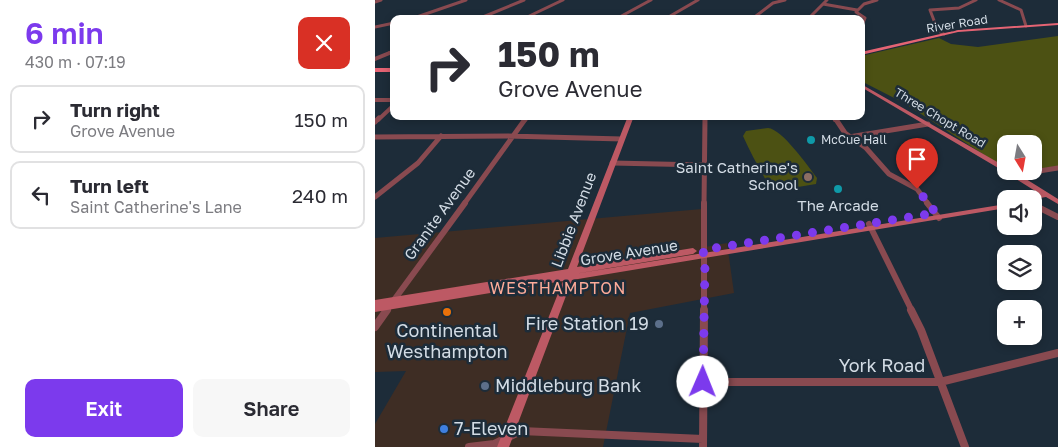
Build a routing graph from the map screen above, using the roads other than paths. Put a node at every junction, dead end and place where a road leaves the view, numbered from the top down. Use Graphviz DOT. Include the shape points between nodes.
graph roads {
  1 [pos="381,0"];
  2 [pos="466,0"];
  3 [pos="523,0"];
  4 [pos="563,0"];
  5 [pos="651,0"];
  6 [pos="698,0"];
  7 [pos="785,0"];
  8 [pos="827,0"];
  9 [pos="877,0"];
  10 [pos="976,0"];
  11 [pos="999,0"];
  12 [pos="375,2"];
  13 [pos="823,4"];
  14 [pos="857,10"];
  15 [pos="423,15"];
  16 [pos="487,15"];
  17 [pos="531,15"];
  18 [pos="623,15"];
  19 [pos="672,15"];
  20 [pos="757,15"];
  21 [pos="812,15"];
  22 [pos="860,15"];
  23 [pos="390,24"];
  24 [pos="1058,24"];
  25 [pos="1025,26"];
  26 [pos="375,28"];
  27 [pos="944,34"];
  28 [pos="390,53"];
  29 [pos="865,53"];
  30 [pos="375,59"];
  31 [pos="375,70"];
  32 [pos="390,70"];
  33 [pos="865,87"];
  34 [pos="375,100"];
  35 [pos="390,100"];
  36 [pos="390,109"];
  37 [pos="525,120"];
  38 [pos="629,120"];
  39 [pos="705,120"];
  40 [pos="836,120"];
  41 [pos="375,122"];
  42 [pos="928,124"];
  43 [pos="441,136"];
  44 [pos="513,136"];
  45 [pos="375,137"];
  46 [pos="848,137"];
  47 [pos="622,139"];
  48 [pos="612,162"];
  49 [pos="704,165"];
  50 [pos="997,165"];
  51 [pos="1058,168"];
  52 [pos="1043,169"];
  53 [pos="1023,180"];
  54 [pos="375,197"];
  55 [pos="1053,198"];
  56 [pos="997,204"];
  57 [pos="997,207"];
  58 [pos="1042,208"];
  59 [pos="938,215"];
  60 [pos="1058,217"];
  61 [pos="871,226"];
  62 [pos="703,252"];
  63 [pos="569,274"];
  64 [pos="375,303"];
  65 [pos="393,303"];
  66 [pos="375,309"];
  67 [pos="375,328"];
  68 [pos="1058,353"];
  69 [pos="703,382"];
  70 [pos="940,382"];
  71 [pos="505,442"];
  72 [pos="703,443"];
  73 [pos="469,447"];
  74 [pos="965,447"];
  1 -- 12 [label="street"];
  2 -- 15 [label="street"];
  3 -- 16 [label="street"];
  4 -- 17 [label="street"];
  5 -- 18 [label="street"];
  6 -- 19 [label="street"];
  7 -- 20 [label="street" via="773,3"];
  8 -- 13 [label="street"];
  9 -- 14 [label="street"];
  10 -- 27 [label="street" via="959,8 930,10 938,31"];
  11 -- 25 [label="street" via="1021,10"];
  13 -- 14 [label="street"];
  13 -- 21 [label="street"];
  14 -- 22 [label="street"];
  23 -- 26 [label="street"];
  24 -- 25 [label="main road, River Road"];
  25 -- 27 [label="main road, River Road"];
  27 -- 29 [label="main road, River Road"];
  28 -- 30 [label="street"];
  31 -- 32 [label="main road"];
  33 -- 42 [label="main road, Three Chopt Road"];
  34 -- 35 [label="street"];
  36 -- 41 [label="street"];
  37 -- 44 [label="street, Granite Avenue"];
  38 -- 47 [label="main road, Libbie Avenue"];
  39 -- 49 [label="street"];
  40 -- 46 [label="street"];
  42 -- 46 [label="street"];
  42 -- 50 [label="main road, Three Chopt Road"];
  43 -- 44 [label="street"];
  43 -- 45 [label="street"];
  43 -- 54 [label="street" via="419,163"];
  44 -- 47 [label="street"];
  44 -- 65 [label="street, Granite Avenue"];
  46 -- 59 [label="street" via="866,148 894,178 917,189"];
  47 -- 48 [label="main road, Libbie Avenue"];
  48 -- 49 [label="street"];
  48 -- 63 [label="main road, Libbie Avenue"];
  49 -- 62 [label="street"];
  51 -- 52 [label="street"];
  53 -- 55 [label="main road, Three Chopt Road"];
  56 -- 59 [label="main road, Grove Avenue"];
  57 -- 59 [label="main road, Grove Avenue"];
  58 -- 60 [label="street"];
  59 -- 61 [label="main road, Grove Avenue"];
  61 -- 62 [label="main road, Grove Avenue"];
  61 -- 70 [label="street" via="921,330"];
  62 -- 63 [label="main road, Grove Avenue"];
  62 -- 69 [label="street"];
  63 -- 65 [label="main road, Grove Avenue"];
  63 -- 71 [label="main road, Libbie Avenue"];
  64 -- 65 [label="main road, Grove Avenue"];
  65 -- 66 [label="main road, Grove Avenue"];
  65 -- 67 [label="street, Granite Avenue"];
  68 -- 70 [label="street, York Road"];
  69 -- 70 [label="street, York Road"];
  69 -- 72 [label="street"];
  70 -- 74 [label="street"];
  71 -- 72 [label="street" via="521,431"];
  71 -- 73 [label="street"];
}
